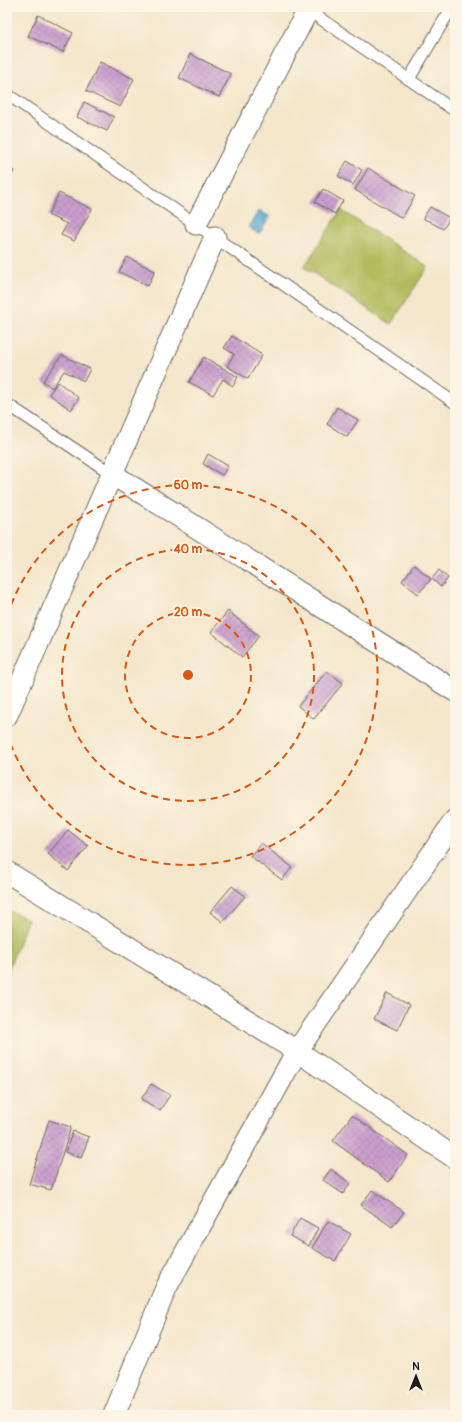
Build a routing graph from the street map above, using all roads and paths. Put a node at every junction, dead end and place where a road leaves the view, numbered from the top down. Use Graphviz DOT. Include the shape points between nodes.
graph roads {
  1 [pos="452,7"];
  2 [pos="306,9"];
  3 [pos="409,79"];
  4 [pos="7,94"];
  5 [pos="455,110"];
  6 [pos="196,224"];
  7 [pos="215,237"];
  8 [pos="455,403"];
  9 [pos="7,404"];
  10 [pos="112,474"];
  11 [pos="455,690"];
  12 [pos="7,715"];
  13 [pos="455,820"];
  14 [pos="7,872"];
  15 [pos="297,1051"];
  16 [pos="455,1158"];
  17 [pos="114,1415"];
  1 -- 3 [label="lane"];
  2 -- 3 [label="lane"];
  2 -- 6 [label="street"];
  3 -- 5 [label="lane"];
  4 -- 6 [label="lane"];
  6 -- 7 [label="lane"];
  7 -- 8 [label="lane"];
  7 -- 10 [label="street"];
  9 -- 10 [label="lane"];
  10 -- 11 [label="street"];
  10 -- 12 [label="street"];
  13 -- 15 [label="street"];
  14 -- 15 [label="street"];
  15 -- 16 [label="street"];
  15 -- 17 [label="street" via="166,1288"];
}
